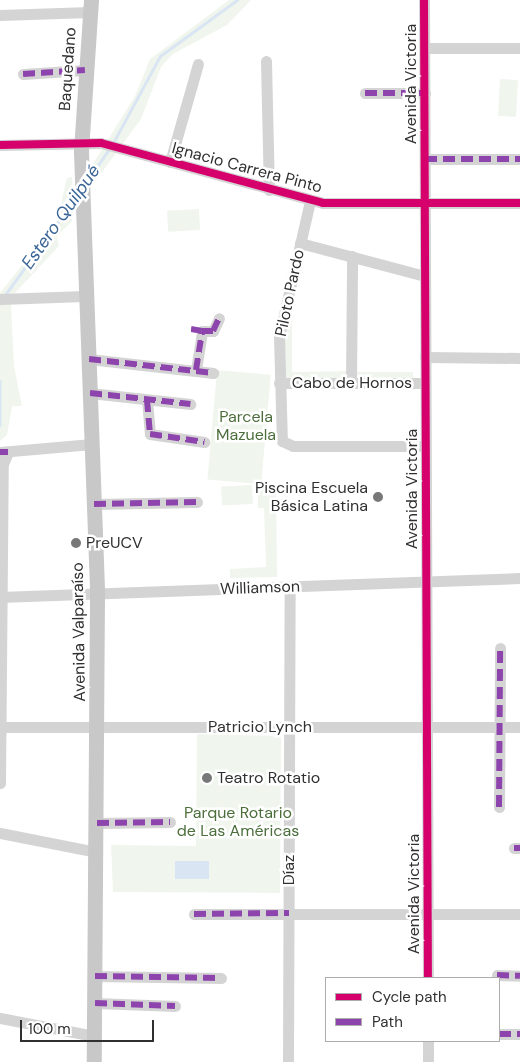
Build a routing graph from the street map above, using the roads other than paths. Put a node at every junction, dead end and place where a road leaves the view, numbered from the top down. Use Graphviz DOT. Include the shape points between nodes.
graph roads {
  1 [pos="424,0"];
  2 [pos="91,6"];
  3 [pos="0,14"];
  4 [pos="425,48"];
  5 [pos="520,48"];
  6 [pos="266,61"];
  7 [pos="198,64"];
  8 [pos="86,70"];
  9 [pos="23,74"];
  10 [pos="365,93"];
  11 [pos="425,93"];
  12 [pos="81,141"];
  13 [pos="0,145"];
  14 [pos="425,159"];
  15 [pos="520,159"];
  16 [pos="170,162"];
  17 [pos="270,190"];
  18 [pos="310,202"];
  19 [pos="520,203"];
  20 [pos="425,204"];
  21 [pos="300,243"];
  22 [pos="352,256"];
  23 [pos="425,276"];
  24 [pos="86,296"];
  25 [pos="0,299"];
  26 [pos="219,318"];
  27 [pos="425,357"];
  28 [pos="520,358"];
  29 [pos="89,359"];
  30 [pos="196,370"];
  31 [pos="214,373"];
  32 [pos="279,383"];
  33 [pos="351,383"];
  34 [pos="425,383"];
  35 [pos="90,393"];
  36 [pos="147,400"];
  37 [pos="190,404"];
  38 [pos="204,442"];
  39 [pos="92,444"];
  40 [pos="425,446"];
  41 [pos="4,452"];
  42 [pos="197,502"];
  43 [pos="94,504"];
  44 [pos="520,578"];
  45 [pos="426,583"];
  46 [pos="290,587"];
  47 [pos="97,594"];
  48 [pos="2,597"];
  49 [pos="500,648"];
  50 [pos="98,725"];
  51 [pos="1,727"];
  52 [pos="290,727"];
  53 [pos="428,727"];
  54 [pos="500,727"];
  55 [pos="520,727"];
  56 [pos="0,783"];
  57 [pos="500,806"];
  58 [pos="170,822"];
  59 [pos="97,823"];
  60 [pos="0,834"];
  61 [pos="97,852"];
  62 [pos="289,913"];
  63 [pos="194,914"];
  64 [pos="428,914"];
  65 [pos="520,914"];
  66 [pos="496,975"];
  67 [pos="95,976"];
  68 [pos="520,976"];
  69 [pos="428,977"];
  70 [pos="221,978"];
  71 [pos="95,1003"];
  72 [pos="175,1006"];
  73 [pos="0,1018"];
  74 [pos="500,1034"];
  75 [pos="520,1034"];
  76 [pos="94,1036"];
  77 [pos="428,1042"];
  78 [pos="94,1062"];
  79 [pos="288,1062"];
  80 [pos="428,1062"];
  1 -- 4 [label="street, Avenida Victoria"];
  2 -- 3 [label="street"];
  2 -- 8 [label="main road, Baquedano"];
  4 -- 5 [label="street"];
  4 -- 11 [label="street, Avenida Victoria"];
  6 -- 17 [label="street"];
  7 -- 16 [label="street"];
  8 -- 9 [label="street"];
  8 -- 12 [label="main road, Baquedano"];
  10 -- 11 [label="street"];
  11 -- 14 [label="street, Avenida Victoria"];
  12 -- 13 [label="street, Ignacio Carrera Pinto"];
  12 -- 16 [label="street, Ignacio Carrera Pinto" via="101,143"];
  12 -- 24 [label="main road, Avenida Valparaíso"];
  14 -- 15 [label="street"];
  14 -- 20 [label="street, Avenida Victoria"];
  16 -- 17 [label="street, Ignacio Carrera Pinto"];
  17 -- 18 [label="street, Ignacio Carrera Pinto"];
  18 -- 20 [label="street, Ignacio Carrera Pinto"];
  18 -- 21 [label="street, Piloto Pardo"];
  19 -- 20 [label="street, Ignacio Carrera Pinto"];
  20 -- 23 [label="street, Avenida Victoria"];
  21 -- 22 [label="street"];
  21 -- 32 [label="street, Piloto Pardo" via="280,332"];
  22 -- 23 [label="street"];
  22 -- 33 [label="street"];
  23 -- 27 [label="street, Avenida Victoria"];
  24 -- 25 [label="street"];
  24 -- 29 [label="main road, Avenida Valparaíso"];
  26 -- 30 [label="street" via="213,330 196,330"];
  27 -- 28 [label="street"];
  27 -- 34 [label="street, Avenida Victoria"];
  29 -- 30 [label="street"];
  29 -- 35 [label="main road, Avenida Valparaíso"];
  30 -- 31 [label="street"];
  32 -- 33 [label="street, Cabo de Hornos"];
  32 -- 40 [label="street, Piloto Pardo" via="284,444"];
  33 -- 34 [label="street, Cabo de Hornos"];
  34 -- 40 [label="street, Avenida Victoria"];
  35 -- 36 [label="street"];
  35 -- 39 [label="main road, Avenida Valparaíso"];
  36 -- 37 [label="street"];
  36 -- 38 [label="street" via="150,434"];
  39 -- 41 [label="street" via="18,448"];
  39 -- 43 [label="main road, Avenida Valparaíso"];
  40 -- 45 [label="street, Avenida Victoria"];
  41 -- 48 [label="street"];
  42 -- 43 [label="street"];
  43 -- 47 [label="main road, Avenida Valparaíso"];
  44 -- 45 [label="street, Williamson"];
  45 -- 46 [label="street, Williamson"];
  45 -- 53 [label="street, Avenida Victoria"];
  46 -- 47 [label="street, Williamson"];
  46 -- 52 [label="street, Díaz"];
  47 -- 48 [label="street, Williamson"];
  47 -- 50 [label="main road, Avenida Valparaíso"];
  48 -- 51 [label="street"];
  49 -- 54 [label="street"];
  50 -- 51 [label="street, Patricio Lynch"];
  50 -- 52 [label="street, Patricio Lynch"];
  50 -- 59 [label="main road, Avenida Valparaíso"];
  51 -- 56 [label="street"];
  52 -- 53 [label="street, Patricio Lynch"];
  52 -- 62 [label="street, Díaz"];
  53 -- 54 [label="street, Patricio Lynch"];
  53 -- 64 [label="street, Avenida Victoria"];
  54 -- 55 [label="street, Patricio Lynch"];
  54 -- 57 [label="street"];
  58 -- 59 [label="street"];
  59 -- 61 [label="main road, Avenida Valparaíso"];
  60 -- 61 [label="street"];
  61 -- 67 [label="main road, Avenida Valparaíso"];
  62 -- 63 [label="street"];
  62 -- 64 [label="street"];
  62 -- 79 [label="street, Díaz"];
  64 -- 65 [label="street"];
  64 -- 69 [label="street, Avenida Victoria"];
  66 -- 68 [label="street"];
  67 -- 70 [label="street"];
  67 -- 71 [label="main road, Avenida Valparaíso"];
  71 -- 72 [label="street"];
  71 -- 76 [label="main road, Avenida Valparaíso"];
  73 -- 76 [label="street"];
  74 -- 75 [label="street"];
  76 -- 78 [label="main road, Avenida Valparaíso"];
  77 -- 80 [label="street"];
}
